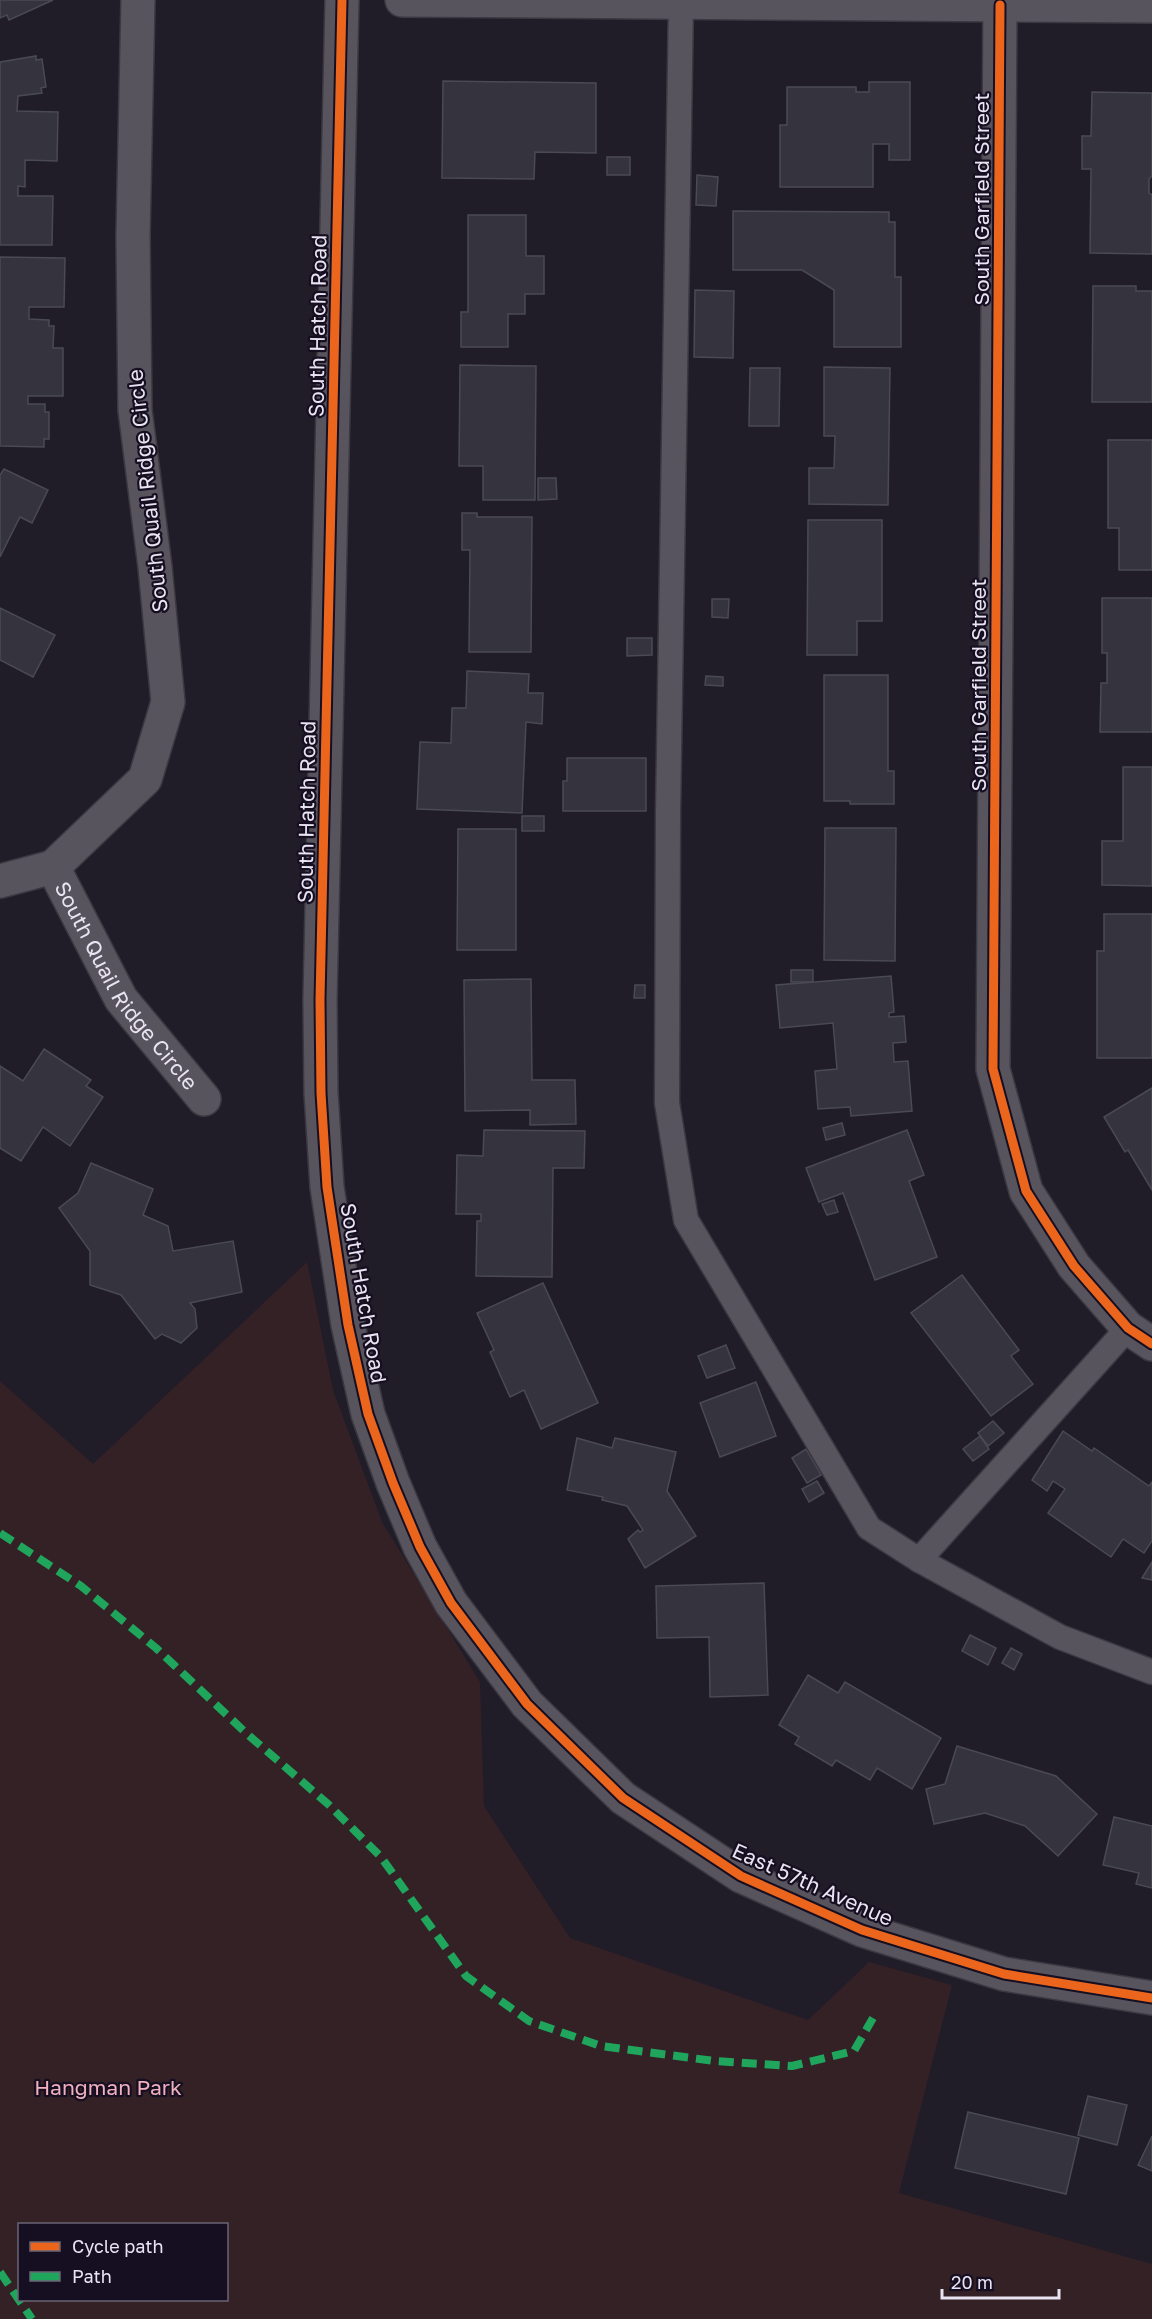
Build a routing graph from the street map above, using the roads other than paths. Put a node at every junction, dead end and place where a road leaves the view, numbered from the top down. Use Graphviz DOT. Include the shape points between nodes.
graph roads {
  1 [pos="138,0"];
  2 [pos="342,0"];
  3 [pos="402,0"];
  4 [pos="681,3"];
  5 [pos="1000,5"];
  6 [pos="1152,6"];
  7 [pos="53,867"];
  8 [pos="0,881"];
  9 [pos="204,1099"];
  10 [pos="1140,1336"];
  11 [pos="919,1560"];
  12 [pos="451,1603"];
  13 [pos="1152,1672"];
  14 [pos="1152,1998"];
  1 -- 7 [label="street, South Quail Ridge Circle" via="135,410 168,702 144,778"];
  2 -- 12 [label="street, South Hatch Road" via="320,1000 327,1187 342,1290 368,1414 420,1547"];
  3 -- 4 [label="street"];
  4 -- 5 [label="street"];
  4 -- 11 [label="lane" via="667,1103 686,1220 869,1528"];
  5 -- 6 [label="street"];
  5 -- 10 [label="street, South Garfield Street" via="993,1069 1026,1191 1074,1266"];
  7 -- 8 [label="street, South Quail Ridge Circle"];
  7 -- 9 [label="street, South Quail Ridge Circle" via="121,999"];
  10 -- 11 [label="lane"];
  11 -- 13 [label="lane" via="1060,1637"];
  12 -- 14 [label="street, East 57th Avenue" via="527,1704 623,1798 741,1876 861,1930 1004,1974"];
}
